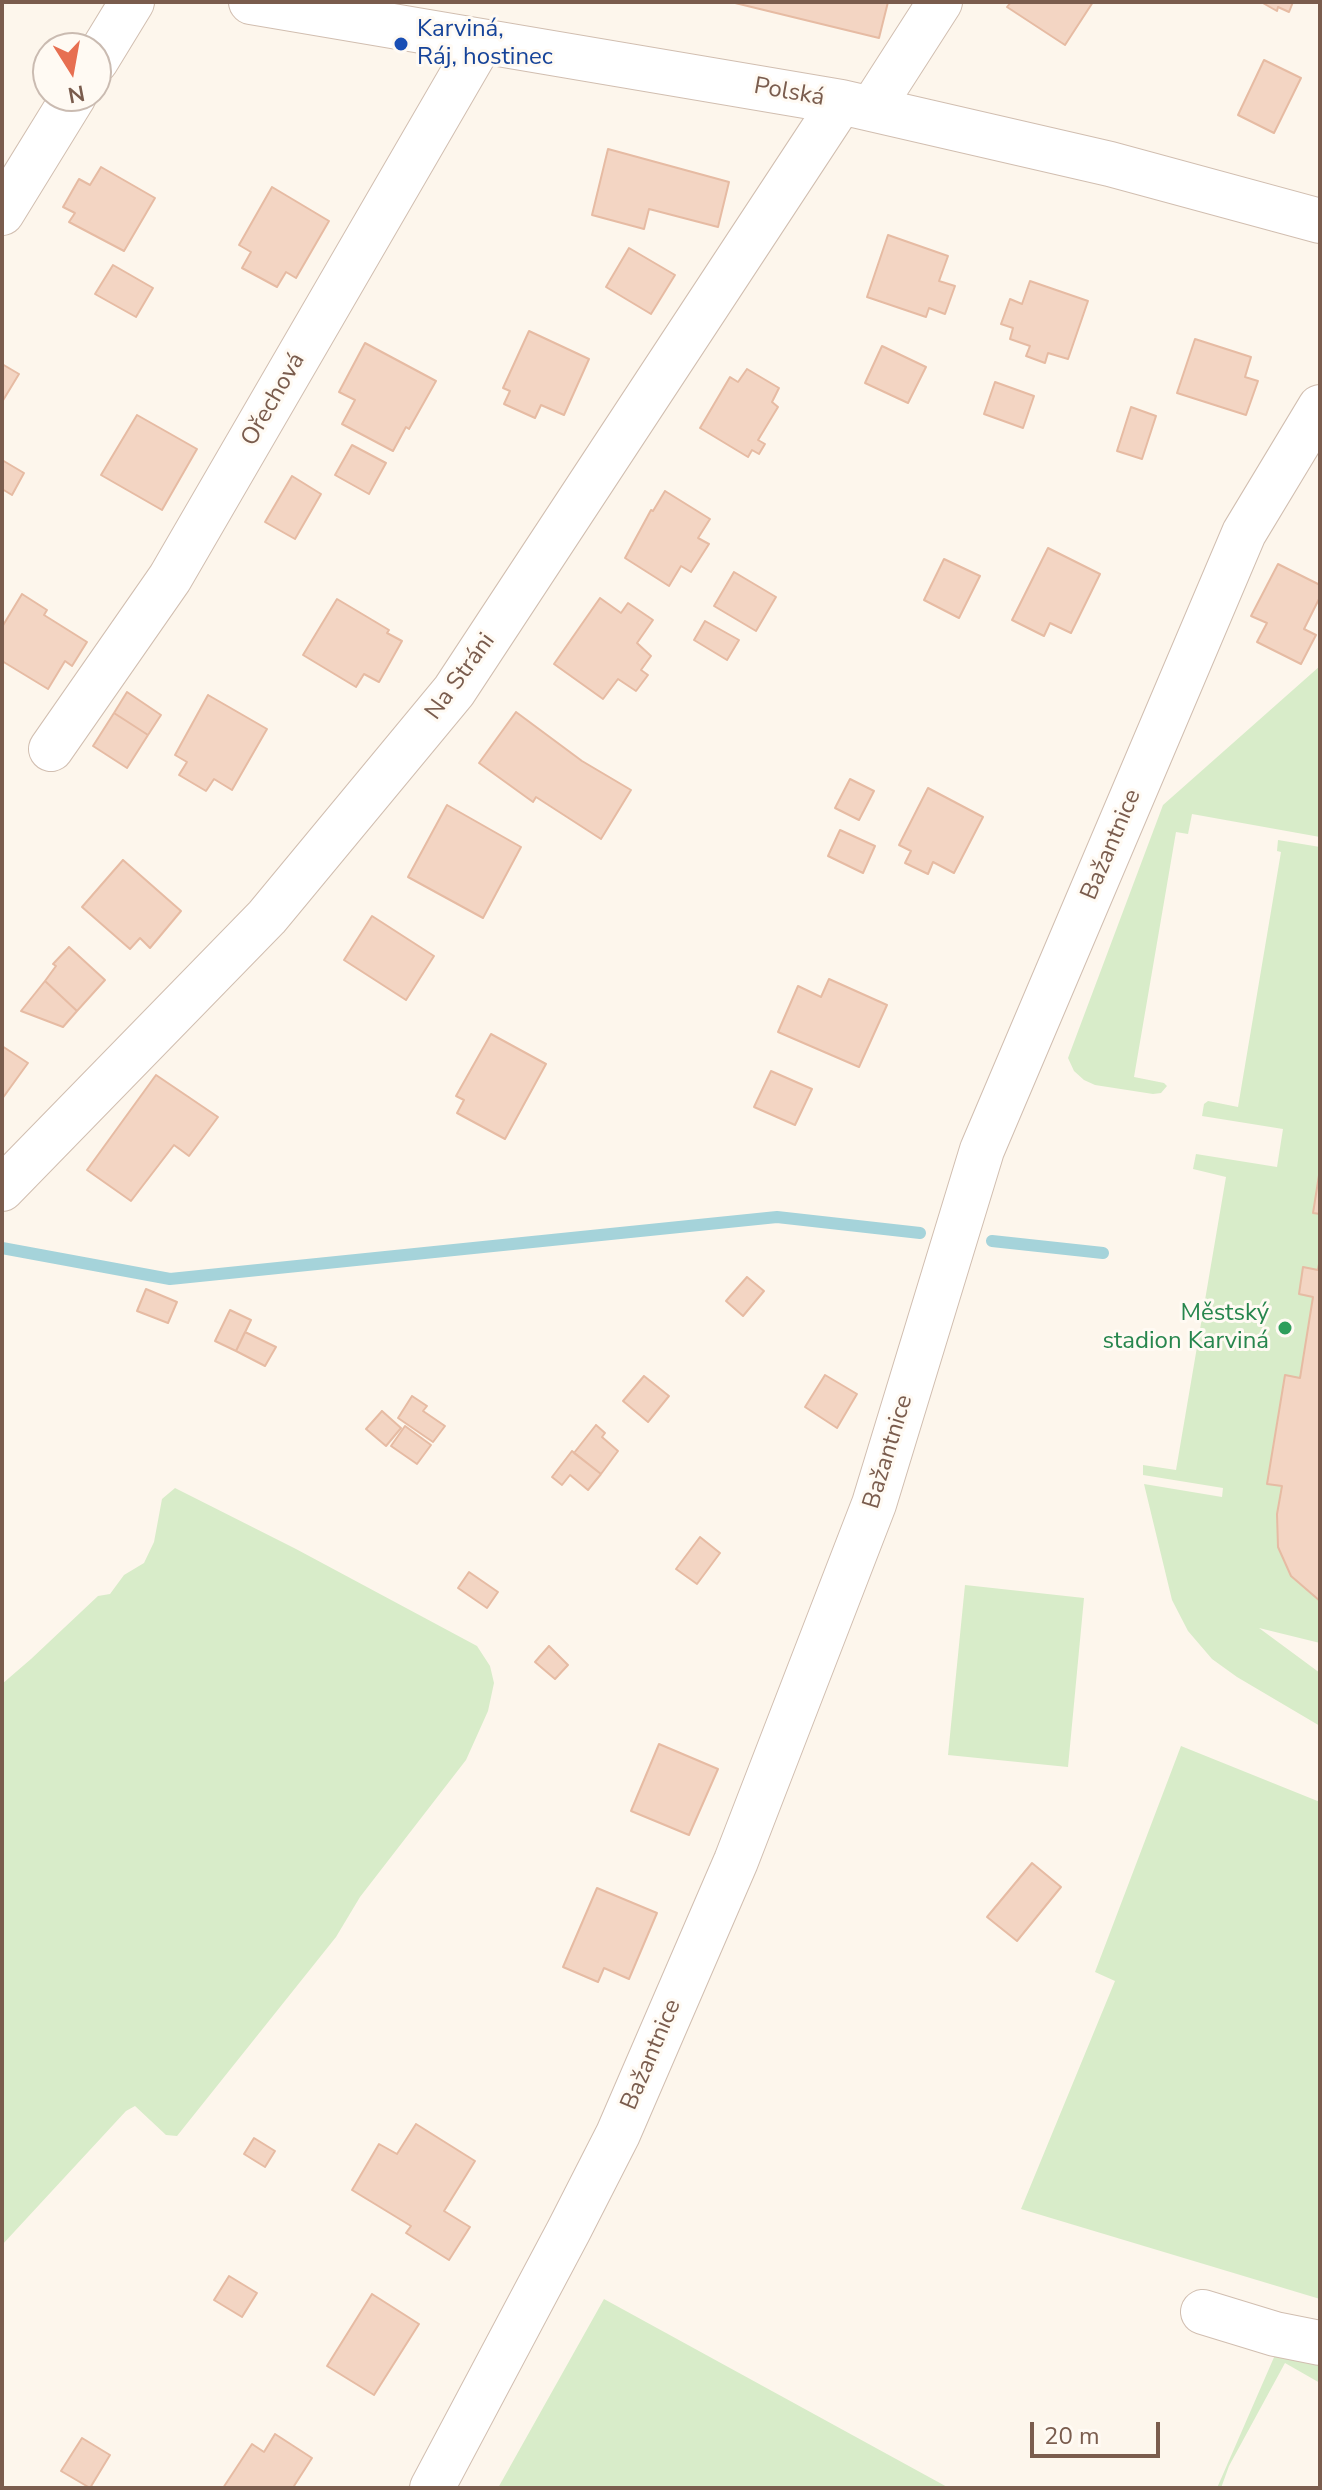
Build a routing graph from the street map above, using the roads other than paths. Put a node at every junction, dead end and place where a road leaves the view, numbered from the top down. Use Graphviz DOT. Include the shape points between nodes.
graph roads {
  1 [pos="132,2"];
  2 [pos="251,2"];
  3 [pos="940,2"];
  4 [pos="112,35"];
  5 [pos="481,42"];
  6 [pos="856,105"];
  7 [pos="64,112"];
  8 [pos="2,213"];
  9 [pos="1320,221"];
  10 [pos="1320,407"];
  11 [pos="51,749"];
  12 [pos="2,1189"];
  13 [pos="1203,2312"];
  14 [pos="1320,2343"];
  15 [pos="432,2488"];
  1 -- 4 [label="street"];
  2 -- 5 [label="street, Polská"];
  3 -- 6 [label="street, Na Stráni"];
  5 -- 6 [label="street, Polská"];
  5 -- 11 [label="street, Ořechová" via="170,578"];
  6 -- 9 [label="street, Polská"];
  6 -- 12 [label="street, Na Stráni" via="454,691 267,917"];
  7 -- 8 [label="street"];
  10 -- 15 [label="street, Bažantnice" via="1244,533 982,1150 874,1504 736,1861 618,2134"];
  13 -- 14 [label="street"];
}
